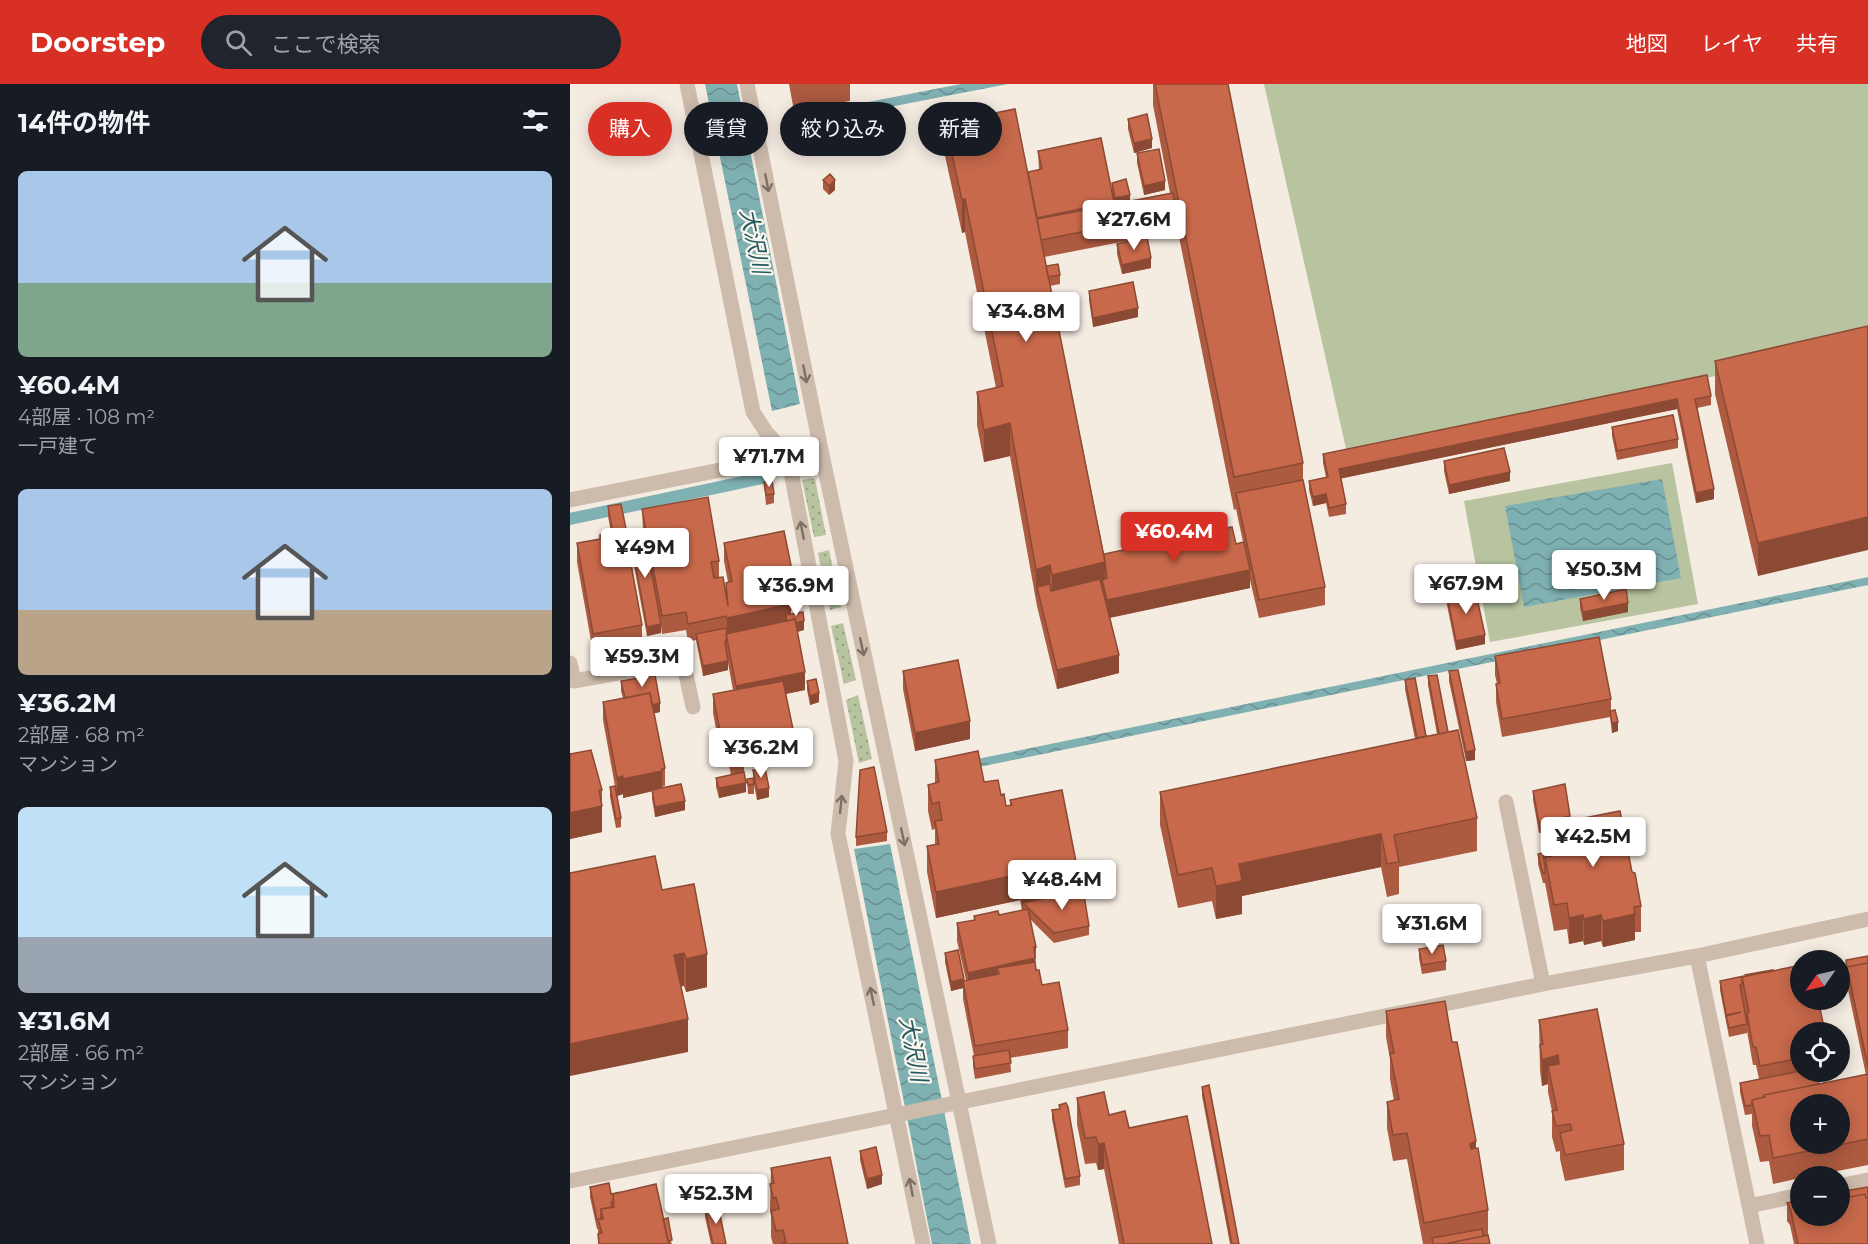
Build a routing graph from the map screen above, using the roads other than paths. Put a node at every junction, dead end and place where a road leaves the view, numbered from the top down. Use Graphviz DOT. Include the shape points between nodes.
graph roads {
  1 [pos="687,84"];
  2 [pos="747,84"];
  3 [pos="821,450"];
  4 [pos="788,456"];
  5 [pos="570,500"];
  6 [pos="570,663"];
  7 [pos="693,707"];
  8 [pos="1506,802"];
  9 [pos="1868,920"];
  10 [pos="1697,956"];
  11 [pos="1543,984"];
  12 [pos="956,1102"];
  13 [pos="897,1114"];
  14 [pos="1868,1180"];
  15 [pos="570,1181"];
  16 [pos="1850,1184"];
  17 [pos="1790,1197"];
  18 [pos="1749,1206"];
  19 [pos="923,1244"];
  20 [pos="989,1244"];
  21 [pos="1757,1244"];
  1 -- 4 [label="street" via="753,412"];
  2 -- 3 [label="street, one-way"];
  3 -- 4 [label="street"];
  3 -- 12 [label="street, one-way"];
  4 -- 5 [label="street"];
  13 -- 4 [label="street, one-way" via="838,834 846,761"];
  6 -- 7 [label="street" via="574,681 683,661"];
  8 -- 11 [label="street"];
  9 -- 10 [label="street"];
  10 -- 11 [label="street"];
  10 -- 18 [label="street"];
  11 -- 12 [label="street"];
  12 -- 13 [label="street"];
  12 -- 20 [label="street"];
  13 -- 15 [label="street"];
  19 -- 13 [label="street, one-way"];
  14 -- 16 [label="street"];
  17 -- 18 [label="street"];
  18 -- 21 [label="street"];
}
